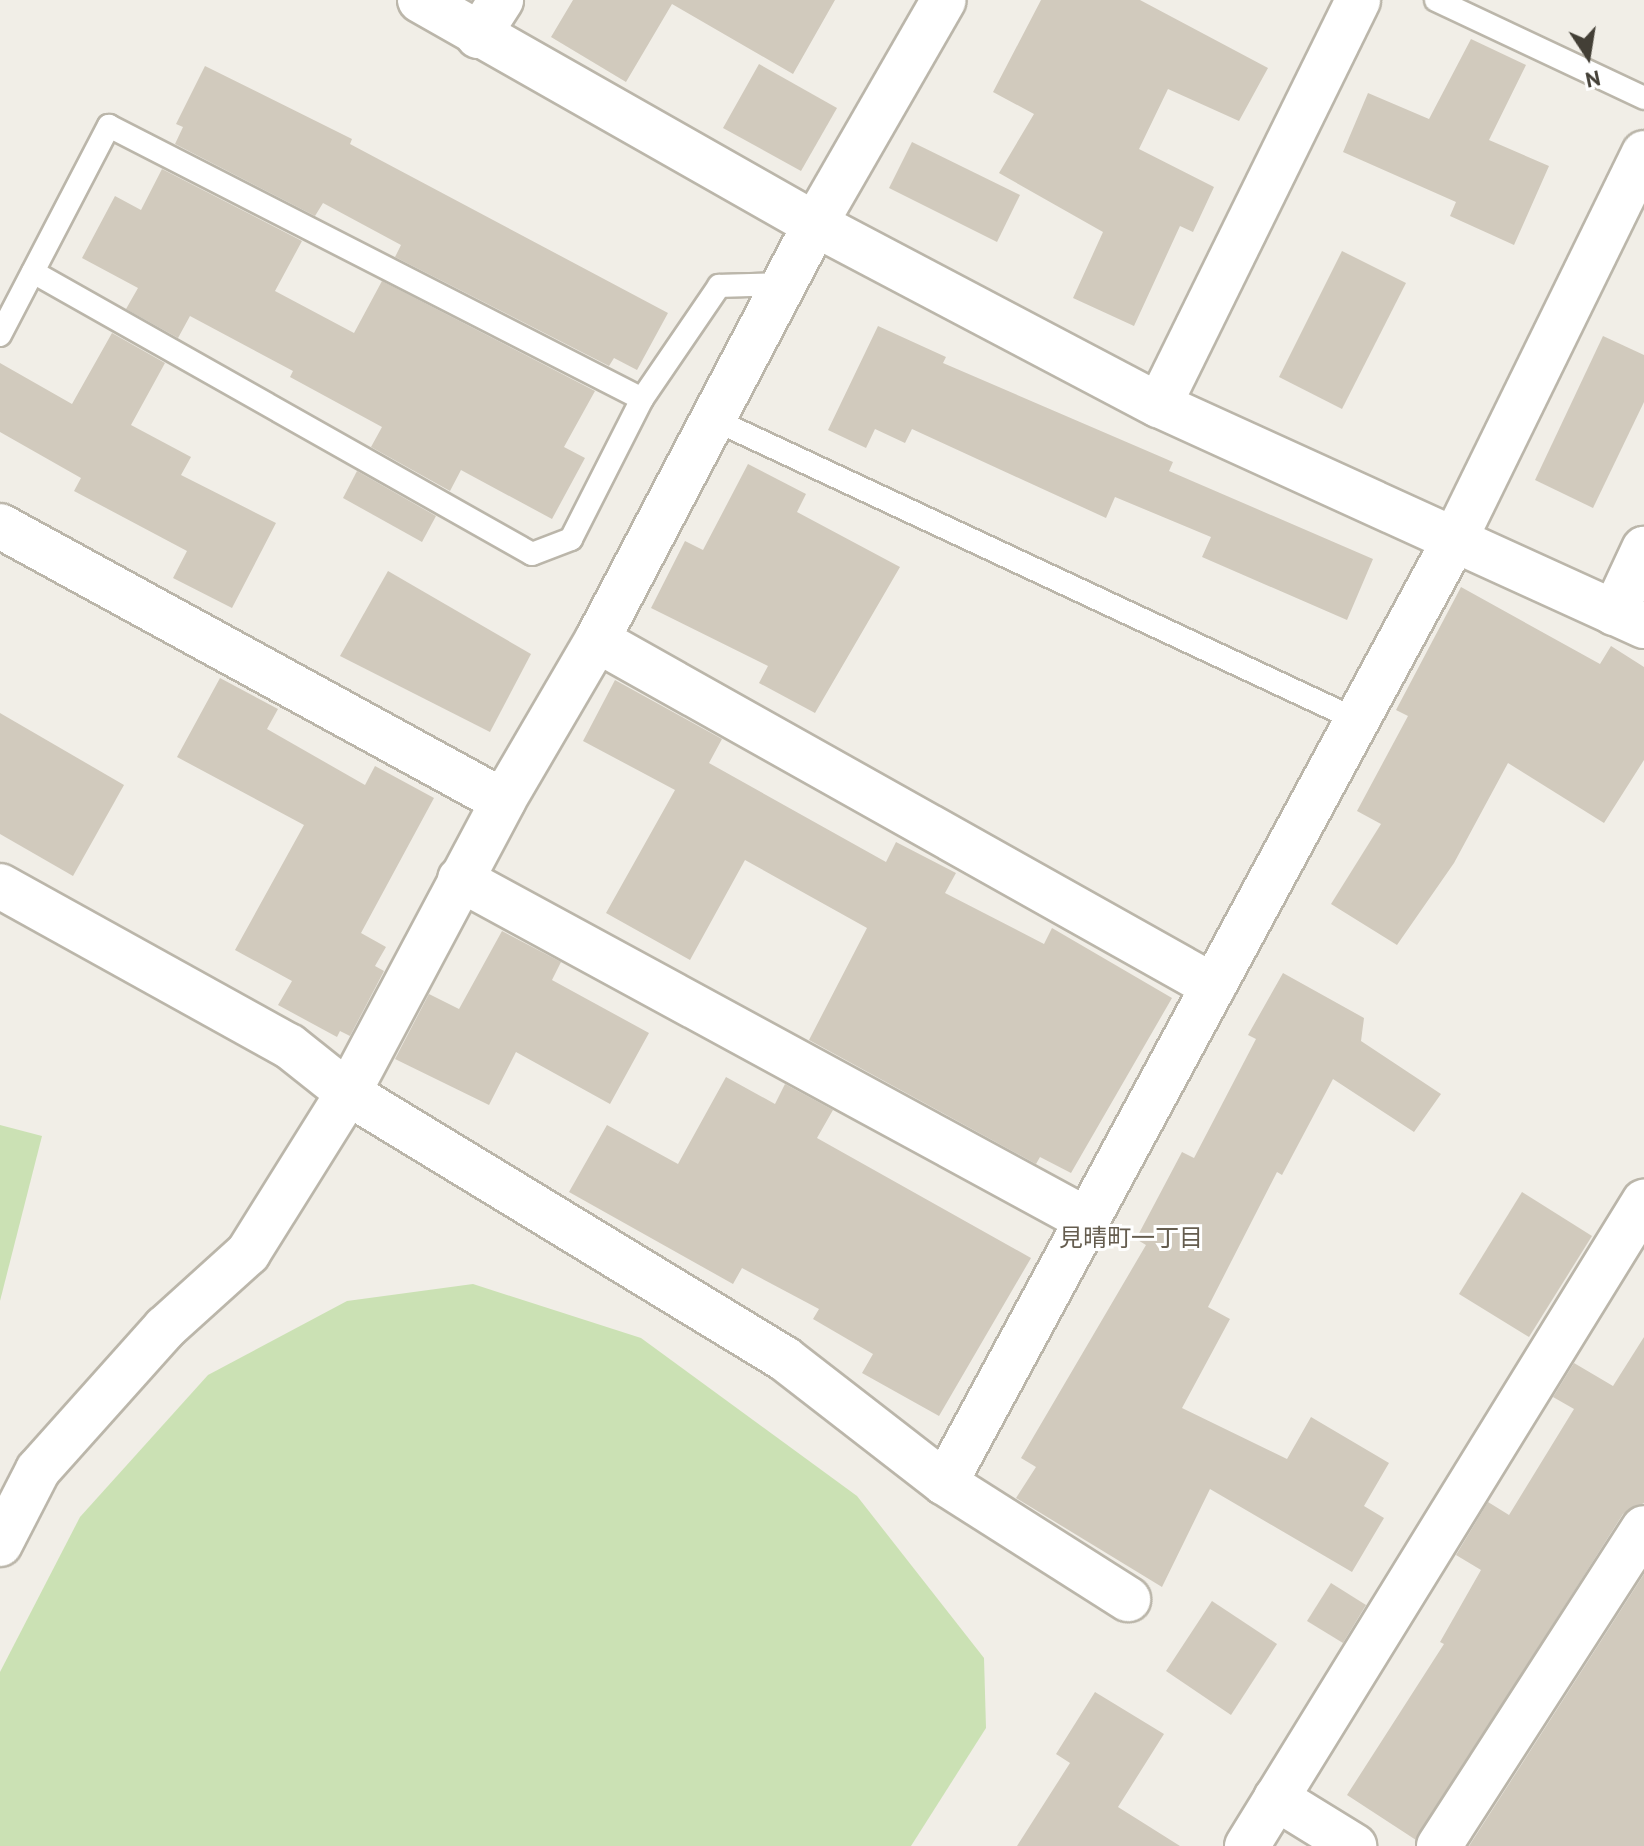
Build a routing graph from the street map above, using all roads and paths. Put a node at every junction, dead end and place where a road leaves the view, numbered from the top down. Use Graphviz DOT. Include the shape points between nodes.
graph roads {
  1 [pos="420,0"];
  2 [pos="944,0"];
  3 [pos="1358,0"];
  4 [pos="1436,0"];
  5 [pos="490,18"];
  6 [pos="1644,98"];
  7 [pos="1644,153"];
  8 [pos="815,224"];
  9 [pos="33,272"];
  10 [pos="783,284"];
  11 [pos="0,335"];
  12 [pos="642,399"];
  13 [pos="1159,405"];
  14 [pos="713,419"];
  15 [pos="0,526"];
  16 [pos="1454,541"];
  17 [pos="1644,549"];
  18 [pos="1629,620"];
  19 [pos="597,640"];
  20 [pos="1357,720"];
  21 [pos="503,801"];
  22 [pos="460,879"];
  23 [pos="0,886"];
  24 [pos="1213,986"];
  25 [pos="348,1093"];
  26 [pos="1644,1202"];
  27 [pos="1087,1220"];
  28 [pos="945,1483"];
  29 [pos="1644,1528"];
  30 [pos="0,1544"];
  31 [pos="1128,1599"];
  32 [pos="1276,1798"];
  33 [pos="1247,1846"];
  34 [pos="1354,1846"];
  35 [pos="1439,1846"];
  1 -- 5 [label="street"];
  2 -- 8 [label="street"];
  3 -- 13 [label="street"];
  4 -- 6 [label="lane"];
  5 -- 8 [label="street"];
  7 -- 16 [label="street"];
  8 -- 10 [label="street"];
  8 -- 13 [label="street"];
  9 -- 11 [label="lane"];
  9 -- 12 [label="lane" via="109,126"];
  9 -- 12 [label="lane" via="532,554 571,539"];
  10 -- 12 [label="lane" via="719,286"];
  10 -- 14 [label="street"];
  13 -- 16 [label="street"];
  14 -- 19 [label="street"];
  14 -- 20 [label="lane"];
  15 -- 21 [label="street"];
  16 -- 18 [label="street"];
  16 -- 20 [label="street"];
  17 -- 18 [label="street"];
  19 -- 21 [label="street"];
  19 -- 24 [label="street"];
  20 -- 24 [label="street"];
  21 -- 22 [label="street"];
  22 -- 25 [label="street"];
  22 -- 27 [label="street"];
  23 -- 25 [label="street" via="289,1046"];
  24 -- 27 [label="street"];
  25 -- 28 [label="street" via="785,1359"];
  25 -- 30 [label="street" via="248,1253 165,1328 38,1470"];
  26 -- 32 [label="street"];
  27 -- 28 [label="street"];
  28 -- 31 [label="street"];
  29 -- 35 [label="street"];
  32 -- 33 [label="street"];
  32 -- 34 [label="street"];
}
